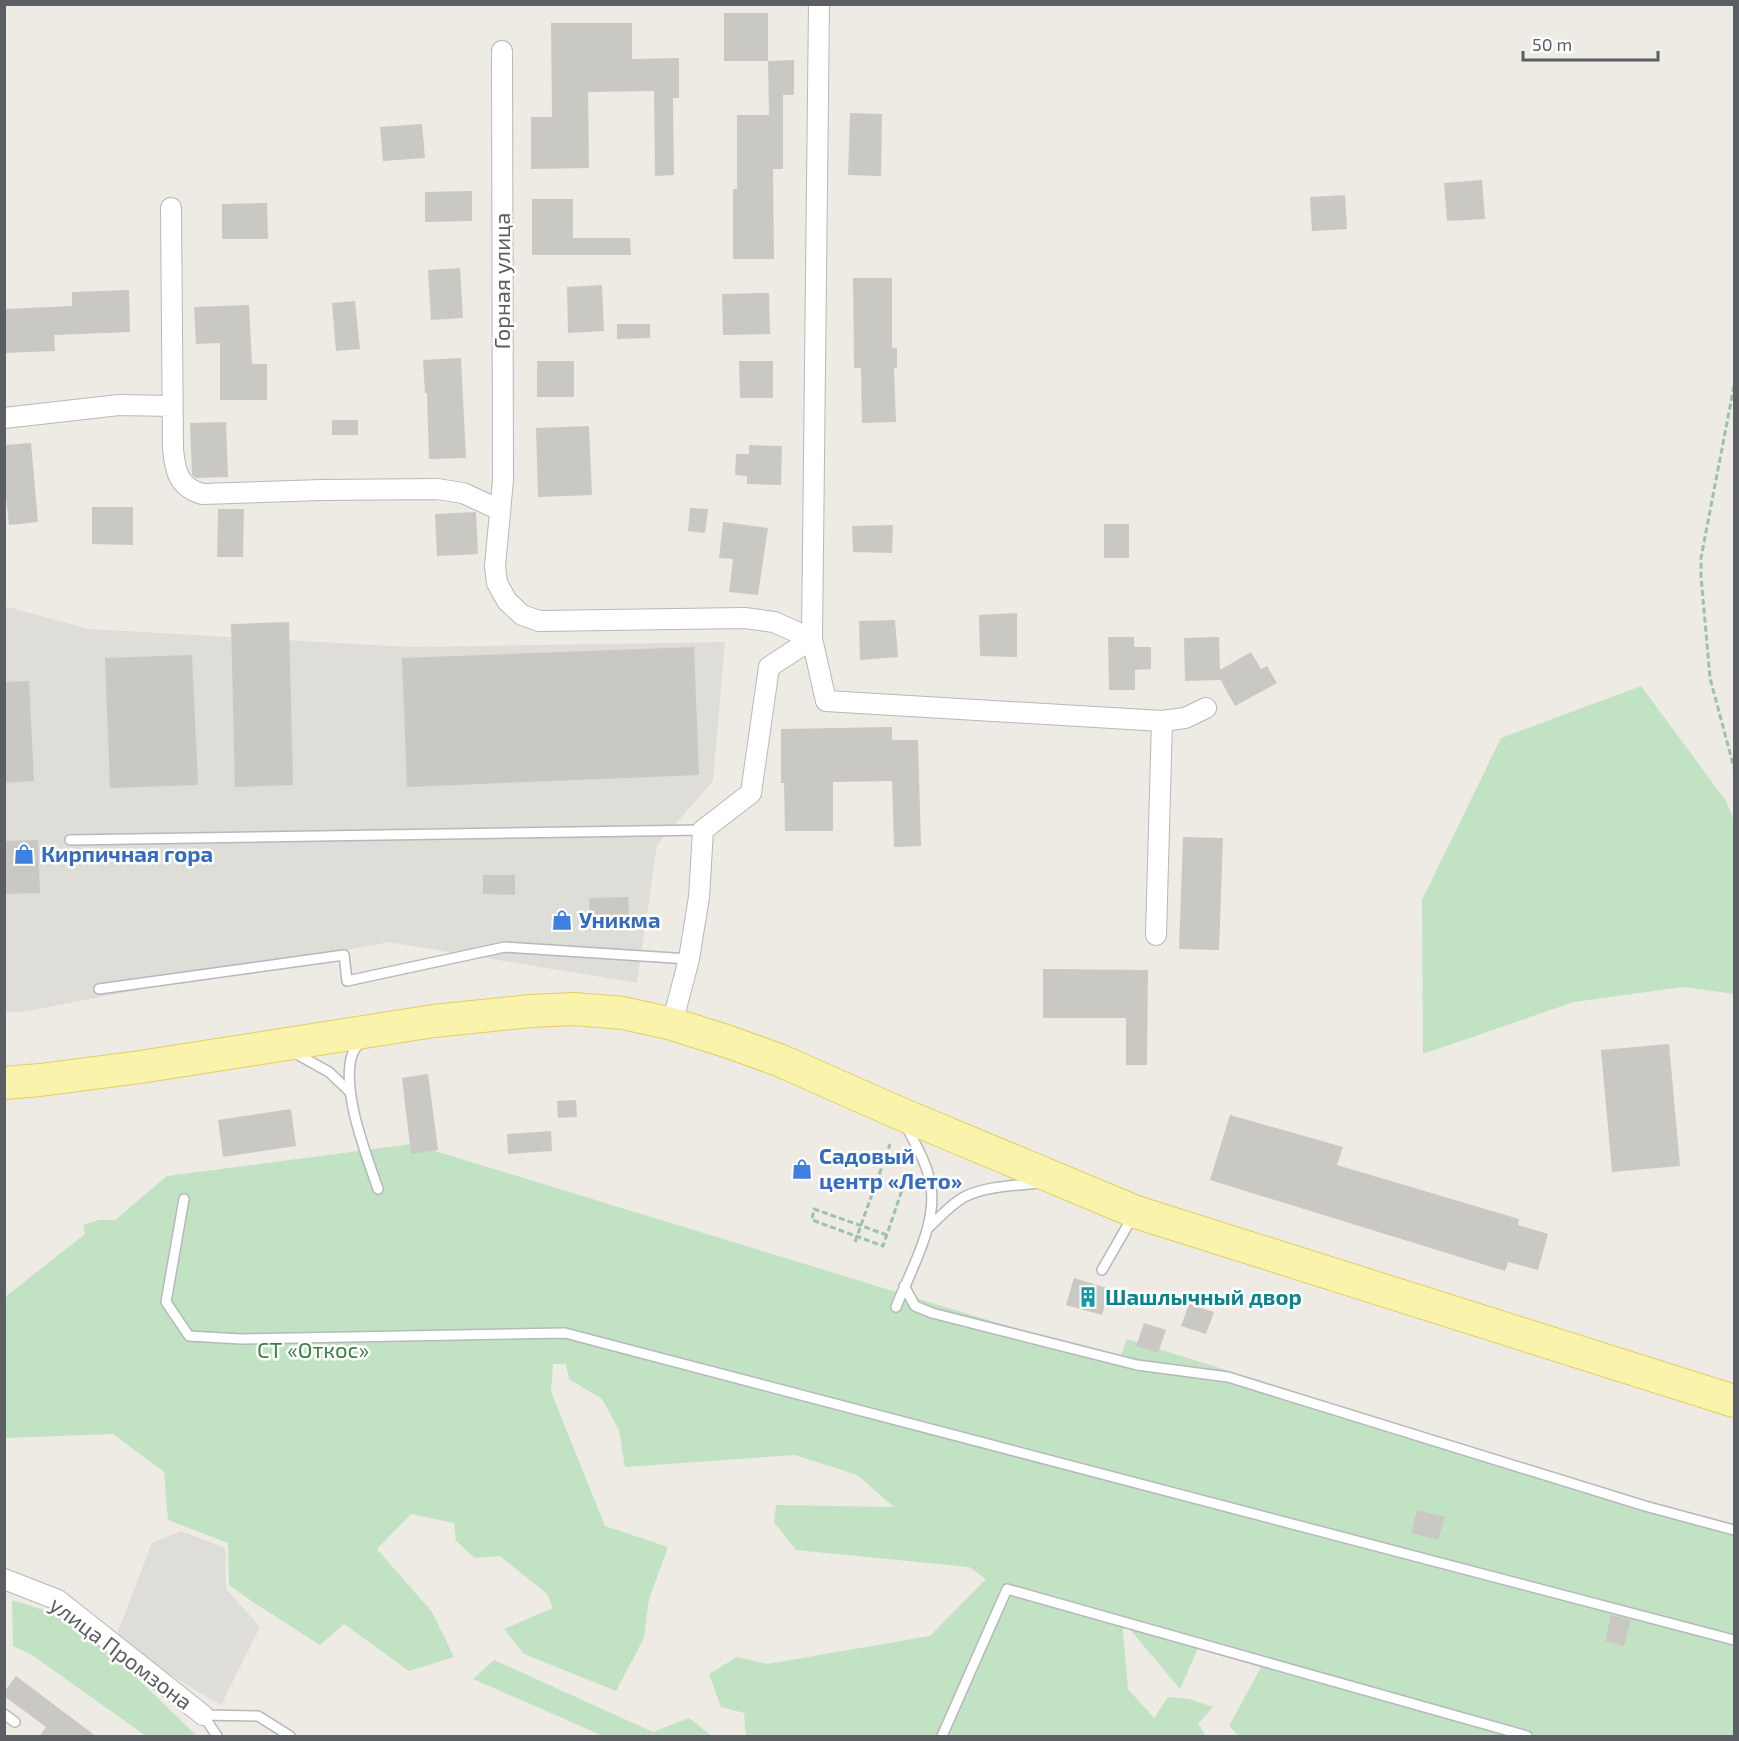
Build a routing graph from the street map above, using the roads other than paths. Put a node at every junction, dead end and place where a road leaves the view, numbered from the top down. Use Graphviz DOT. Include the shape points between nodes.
graph roads {
  1 [pos="819,4"];
  2 [pos="502,51"];
  3 [pos="171,208"];
  4 [pos="172,406"];
  5 [pos="4,418"];
  6 [pos="500,510"];
  7 [pos="812,639"];
  8 [pos="1206,708"];
  9 [pos="1162,721"];
  10 [pos="703,830"];
  11 [pos="70,840"];
  12 [pos="1156,936"];
  13 [pos="689,959"];
  14 [pos="99,989"];
  15 [pos="672,1024"];
  16 [pos="370,1031"];
  17 [pos="277,1045"];
  18 [pos="4,1083"];
  19 [pos="350,1092"];
  20 [pos="901,1114"];
  21 [pos="1059,1181"];
  22 [pos="378,1189"];
  23 [pos="184,1199"];
  24 [pos="1136,1212"];
  25 [pos="928,1228"];
  26 [pos="1102,1270"];
  27 [pos="904,1286"];
  28 [pos="896,1307"];
  29 [pos="1734,1401"];
  30 [pos="1734,1530"];
  31 [pos="4,1579"];
  32 [pos="1734,1640"];
  33 [pos="4,1714"];
  34 [pos="203,1715"];
  35 [pos="15,1722"];
  36 [pos="942,1736"];
  37 [pos="217,1737"];
  38 [pos="290,1737"];
  39 [pos="1527,1737"];
  1 -- 7 [label="street"];
  2 -- 6 [label="street, Горная улица"];
  3 -- 4 [label="street"];
  4 -- 5 [label="street" via="119,405"];
  4 -- 6 [label="street" via="174,467 181,482 192,491 202,494 437,489 463,493"];
  6 -- 7 [label="street, Горная улица" via="497,583 507,601 522,615 539,621 745,618 774,622"];
  7 -- 9 [label="street" via="826,700"];
  7 -- 10 [label="street" via="769,667 751,793"];
  8 -- 9 [label="street" via="1185,718"];
  9 -- 12 [label="street"];
  10 -- 11 [label="lane"];
  10 -- 13 [label="street" via="699,897"];
  13 -- 14 [label="lane" via="505,947 347,981 344,955"];
  13 -- 15 [label="street"];
  15 -- 16 [label="main road" via="623,1013 574,1009 434,1021"];
  15 -- 20 [label="main road" via="779,1060"];
  16 -- 17 [label="main road"];
  16 -- 19 [label="lane" via="352,1055"];
  17 -- 18 [label="main road"];
  17 -- 19 [label="lane" via="329,1072"];
  19 -- 22 [label="lane"];
  20 -- 21 [label="main road"];
  20 -- 25 [label="lane" via="931,1186"];
  21 -- 24 [label="main road"];
  21 -- 25 [label="lane" via="990,1188 963,1198"];
  23 -- 32 [label="lane" via="166,1302 189,1336 241,1339 565,1333"];
  24 -- 26 [label="lane"];
  24 -- 29 [label="main road"];
  25 -- 27 [label="lane"];
  27 -- 28 [label="lane"];
  27 -- 30 [label="lane" via="915,1306 932,1313 1137,1365 1228,1377"];
  31 -- 34 [label="street, улица Промзона" via="58,1600"];
  33 -- 35 [label="lane"];
  34 -- 37 [label="lane"];
  34 -- 38 [label="lane" via="258,1716"];
  36 -- 39 [label="lane" via="1007,1589"];
}
